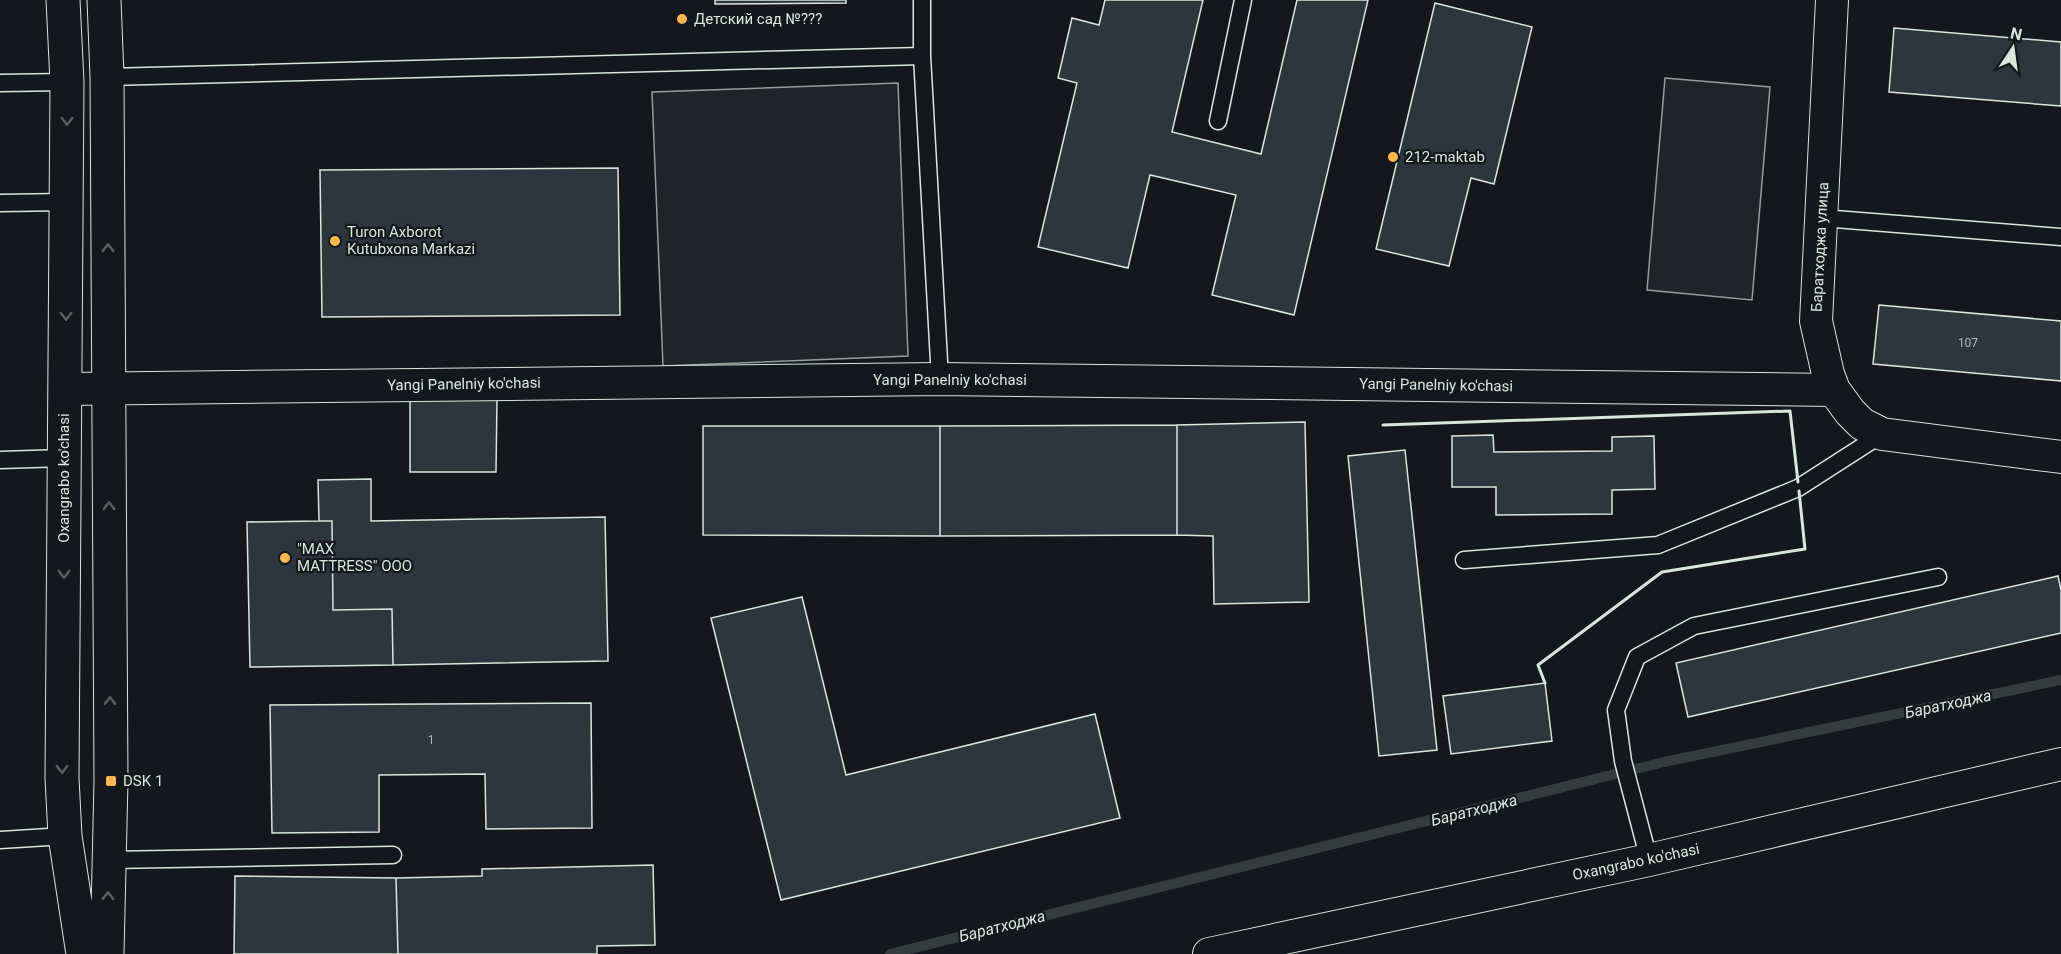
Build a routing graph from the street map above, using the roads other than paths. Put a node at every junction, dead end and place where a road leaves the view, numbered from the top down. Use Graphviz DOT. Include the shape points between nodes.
graph roads {
  1 [pos="63,0"];
  2 [pos="104,0"];
  3 [pos="922,0"];
  4 [pos="1243,0"];
  5 [pos="1832,0"];
  6 [pos="922,56"];
  7 [pos="107,77"];
  8 [pos="67,82"];
  9 [pos="0,83"];
  10 [pos="1218,121"];
  11 [pos="67,202"];
  12 [pos="0,203"];
  13 [pos="1822,218"];
  14 [pos="2061,237"];
  15 [pos="940,379"];
  16 [pos="65,388"];
  17 [pos="108,388"];
  18 [pos="1834,390"];
  19 [pos="1882,434"];
  20 [pos="65,458"];
  21 [pos="2061,458"];
  22 [pos="0,460"];
  23 [pos="1464,560"];
  24 [pos="1938,577"];
  25 [pos="2061,764"];
  26 [pos="64,836"];
  27 [pos="0,840"];
  28 [pos="393,855"];
  29 [pos="109,860"];
  30 [pos="1649,860"];
  31 [pos="83,954"];
  32 [pos="107,954"];
  33 [pos="1209,954"];
  1 -- 8 [label="main road, Oxangrabo ko'chasi"];
  2 -- 7 [label="main road"];
  3 -- 6 [label="lane"];
  4 -- 10 [label="lane"];
  5 -- 13 [label="street, Баратходжа улица"];
  6 -- 7 [label="lane"];
  6 -- 15 [label="lane"];
  17 -- 7 [label="main road, one-way"];
  8 -- 9 [label="lane"];
  8 -- 11 [label="main road, Oxangrabo ko'chasi, one-way"];
  11 -- 12 [label="lane"];
  11 -- 16 [label="main road, Oxangrabo ko'chasi, one-way"];
  13 -- 14 [label="lane"];
  13 -- 18 [label="street, Баратходжа улица" via="1816,321"];
  15 -- 17 [label="street, Yangi Panelniy ko'chasi"];
  15 -- 18 [label="street, Yangi Panelniy ko'chasi"];
  16 -- 17 [label="street, Yangi Panelniy ko'chasi"];
  16 -- 20 [label="main road, Oxangrabo ko'chasi"];
  29 -- 17 [label="main road, one-way"];
  18 -- 19 [label="street, Баратходжа улица" via="1862,424"];
  19 -- 21 [label="street, Баратходжа улица"];
  19 -- 23 [label="lane" via="1798,488 1658,545"];
  20 -- 22 [label="lane"];
  20 -- 26 [label="main road, Oxangrabo ko'chasi, one-way"];
  24 -- 30 [label="lane" via="1694,626 1637,657 1616,710 1623,761"];
  25 -- 30 [label="street, Oxangrabo ko'chasi"];
  26 -- 27 [label="lane"];
  26 -- 31 [label="main road, Oxangrabo ko'chasi"];
  28 -- 29 [label="lane"];
  32 -- 29 [label="main road, one-way"];
  30 -- 33 [label="street, Oxangrabo ko'chasi"];
}
